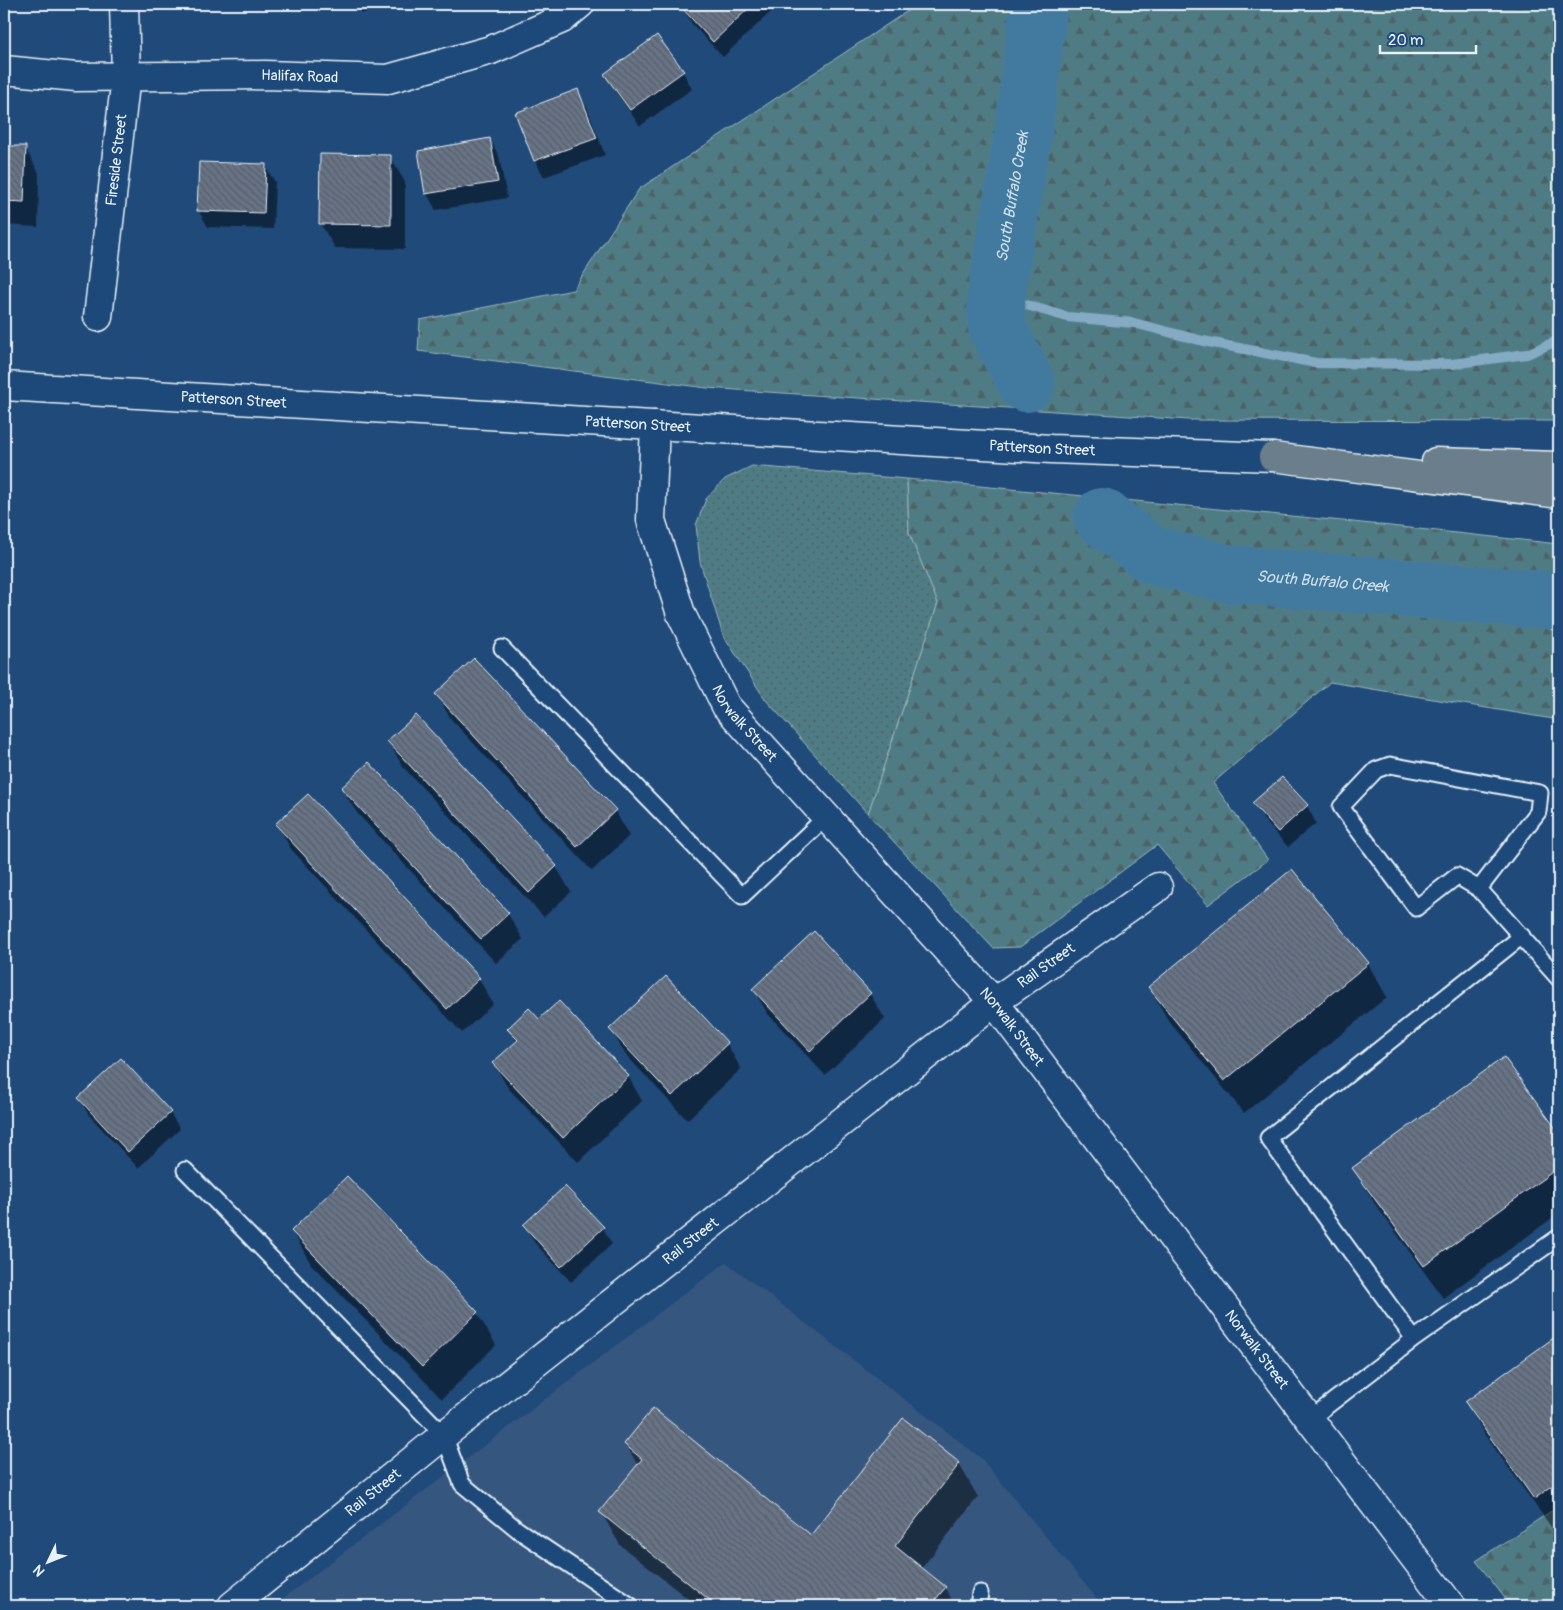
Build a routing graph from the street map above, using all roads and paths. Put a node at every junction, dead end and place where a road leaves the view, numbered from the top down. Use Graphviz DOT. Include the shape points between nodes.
graph roads {
  1 [pos="124,4"];
  2 [pos="580,4"];
  3 [pos="4,70"];
  4 [pos="126,76"];
  5 [pos="98,317"];
  6 [pos="4,386"];
  7 [pos="654,425"];
  8 [pos="1273,457"];
  9 [pos="1559,466"];
  10 [pos="1559,494"];
  11 [pos="502,648"];
  12 [pos="826,817"];
  13 [pos="1158,886"];
  14 [pos="1479,889"];
  15 [pos="1522,936"];
  16 [pos="1559,979"];
  17 [pos="994,1002"];
  18 [pos="185,1170"];
  19 [pos="1559,1237"];
  20 [pos="1414,1339"];
  21 [pos="1310,1419"];
  22 [pos="444,1435"];
  23 [pos="232,1606"];
  24 [pos="631,1606"];
  25 [pos="1451,1606"];
  1 -- 4 [label="street, Fireside Street"];
  2 -- 4 [label="street, Halifax Road" via="562,19 491,50 388,79 265,75"];
  3 -- 4 [label="street, Halifax Road" via="76,77"];
  4 -- 5 [label="street, Fireside Street"];
  6 -- 7 [label="street, Patterson Street"];
  7 -- 8 [label="street, Patterson Street" via="1051,449"];
  7 -- 12 [label="street, Norwalk Street" via="651,520 681,614 726,706"];
  8 -- 9 [label="highway"];
  8 -- 10 [label="highway"];
  11 -- 12 [label="lane" via="742,896"];
  12 -- 17 [label="street, Norwalk Street"];
  13 -- 17 [label="street, Rail Street"];
  14 -- 14 [label="lane" via="1457,876 1416,908 1341,807 1376,770 1390,765 1540,793 1538,812"];
  14 -- 15 [label="lane"];
  15 -- 16 [label="lane"];
  15 -- 20 [label="lane" via="1268,1138"];
  17 -- 21 [label="street, Norwalk Street"];
  17 -- 22 [label="street, Rail Street"];
  18 -- 22 [label="lane"];
  19 -- 20 [label="lane"];
  20 -- 21 [label="lane"];
  21 -- 25 [label="street, Norwalk Street"];
  22 -- 23 [label="street, Rail Street"];
  22 -- 24 [label="lane" via="462,1484 518,1530"];
}
